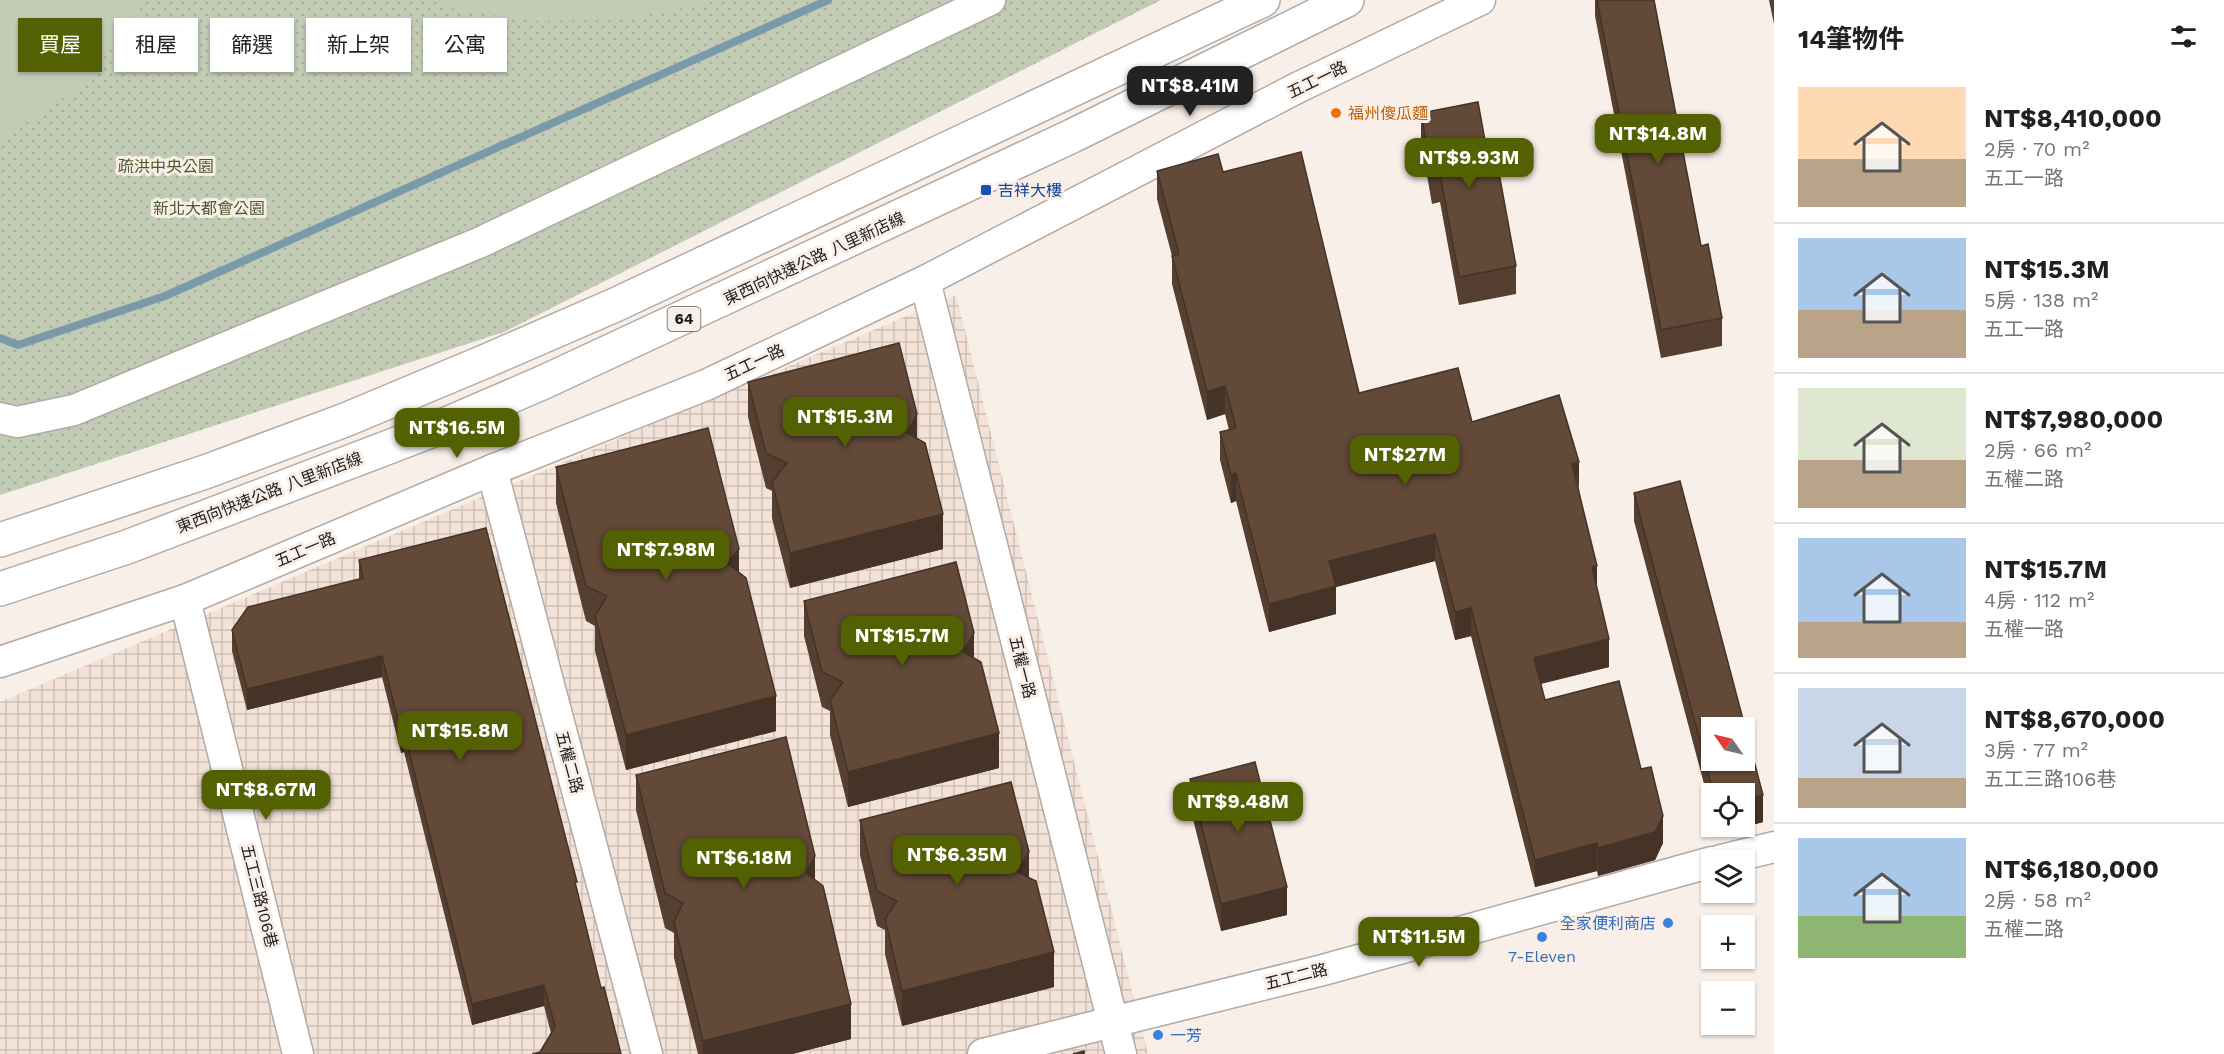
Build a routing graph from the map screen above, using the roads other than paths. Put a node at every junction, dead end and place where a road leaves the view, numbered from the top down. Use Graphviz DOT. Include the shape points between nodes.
graph roads {
  1 [pos="990,0"];
  2 [pos="1263,0"];
  3 [pos="1347,0"];
  4 [pos="1480,0"];
  5 [pos="925,281"];
  6 [pos="0,418"];
  7 [pos="492,470"];
  8 [pos="0,540"];
  9 [pos="0,589"];
  10 [pos="185,600"];
  11 [pos="0,662"];
  12 [pos="1774,847"];
  13 [pos="1755,852"];
  14 [pos="1701,865"];
  15 [pos="1113,1023"];
  16 [pos="298,1054"];
  17 [pos="647,1054"];
  18 [pos="983,1054"];
  19 [pos="1121,1054"];
  1 -- 6 [label="street" via="481,242 74,410 17,422"];
  2 -- 8 [label="highway, 64" via="615,305 486,361 216,468"];
  3 -- 9 [label="highway, 東西向快速公路 八里新店線 / 64" via="1072,136 544,382 428,432 127,547"];
  4 -- 5 [label="street, 五工一路" via="1297,88"];
  5 -- 7 [label="street, 五工一路" via="706,385"];
  5 -- 15 [label="street, 五權一路"];
  7 -- 10 [label="street, 五工一路"];
  7 -- 17 [label="street, 五權二路"];
  10 -- 11 [label="street, 五工一路"];
  10 -- 16 [label="street, 五工三路106巷"];
  12 -- 13 [label="street"];
  14 -- 15 [label="street, 五工二路" via="1323,970"];
  15 -- 18 [label="street, 五工二路"];
  15 -- 19 [label="street, 五權一路"];
}
